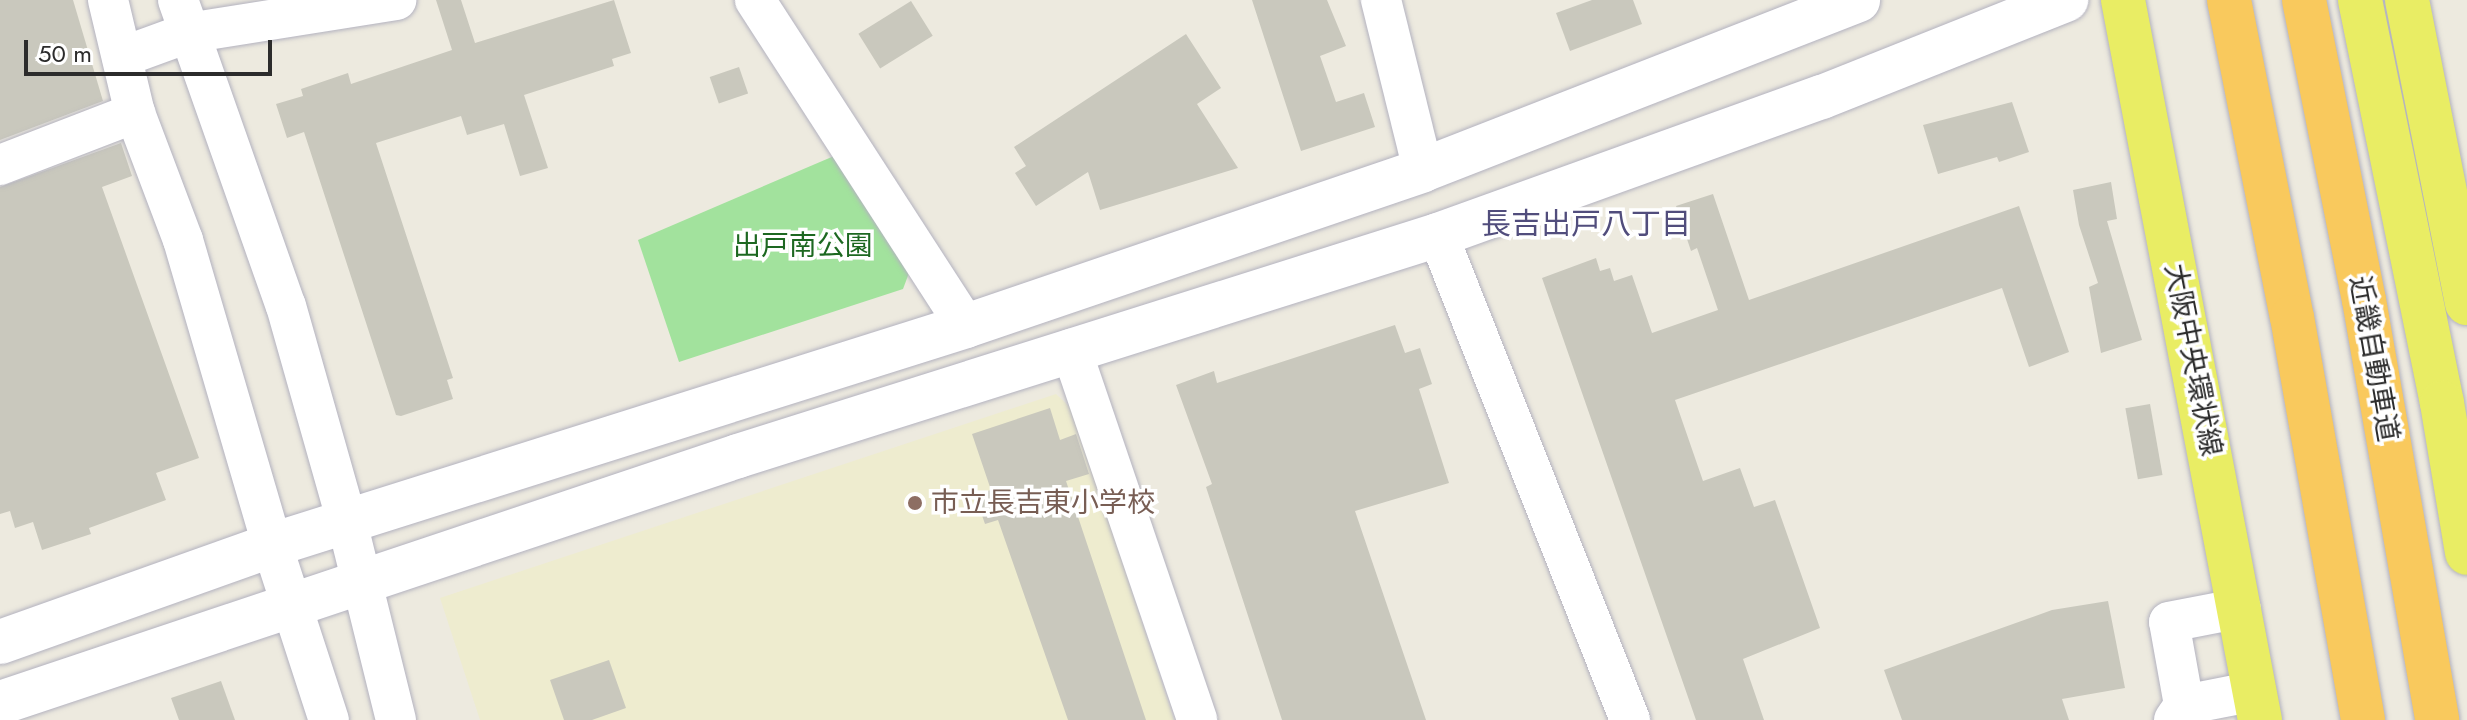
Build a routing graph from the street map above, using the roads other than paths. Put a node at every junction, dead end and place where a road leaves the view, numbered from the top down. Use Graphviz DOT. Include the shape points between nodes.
graph roads {
  1 [pos="108,0"];
  2 [pos="396,0"];
  3 [pos="755,0"];
  4 [pos="1381,0"];
  5 [pos="1858,0"];
  6 [pos="2066,0"];
  7 [pos="2123,0"];
  8 [pos="2229,0"];
  9 [pos="2304,0"];
  10 [pos="2360,0"];
  11 [pos="2407,0"];
  12 [pos="183,16"];
  13 [pos="122,57"];
  14 [pos="135,113"];
  15 [pos="0,165"];
  16 [pos="1423,170"];
  17 [pos="1438,235"];
  18 [pos="2467,303"];
  19 [pos="966,326"];
  20 [pos="1071,349"];
  21 [pos="347,522"];
  22 [pos="272,545"];
  23 [pos="2467,553"];
  24 [pos="361,580"];
  25 [pos="291,603"];
  26 [pos="2241,608"];
  27 [pos="0,642"];
  28 [pos="0,703"];
  29 [pos="2258,706"];
  30 [pos="2179,712"];
  31 [pos="329,720"];
  32 [pos="396,720"];
  33 [pos="1197,720"];
  34 [pos="1630,720"];
  35 [pos="2363,720"];
  36 [pos="2437,720"];
  1 -- 13 [label="street"];
  2 -- 12 [label="street"];
  3 -- 19 [label="street"];
  4 -- 16 [label="street"];
  5 -- 16 [label="street"];
  6 -- 17 [label="street" via="1822,97"];
  7 -- 26 [label="main road, 大阪中央環状線"];
  8 -- 35 [label="highway"];
  9 -- 36 [label="highway, 近畿自動車道" via="2364,300"];
  10 -- 23 [label="main road"];
  11 -- 18 [label="main road"];
  12 -- 13 [label="street"];
  12 -- 21 [label="street" via="286,306"];
  13 -- 14 [label="street"];
  14 -- 15 [label="street"];
  14 -- 22 [label="street" via="183,240"];
  16 -- 19 [label="street"];
  17 -- 20 [label="street"];
  17 -- 34 [label="street"];
  19 -- 21 [label="street"];
  20 -- 24 [label="street"];
  20 -- 33 [label="street"];
  21 -- 22 [label="street"];
  21 -- 24 [label="street"];
  22 -- 25 [label="street"];
  22 -- 27 [label="street"];
  24 -- 25 [label="street"];
  24 -- 32 [label="street"];
  25 -- 28 [label="street"];
  25 -- 31 [label="street"];
  26 -- 29 [label="main road, 大阪中央環状線"];
  26 -- 30 [label="street" via="2169,622"];
  29 -- 30 [label="street"];
}
